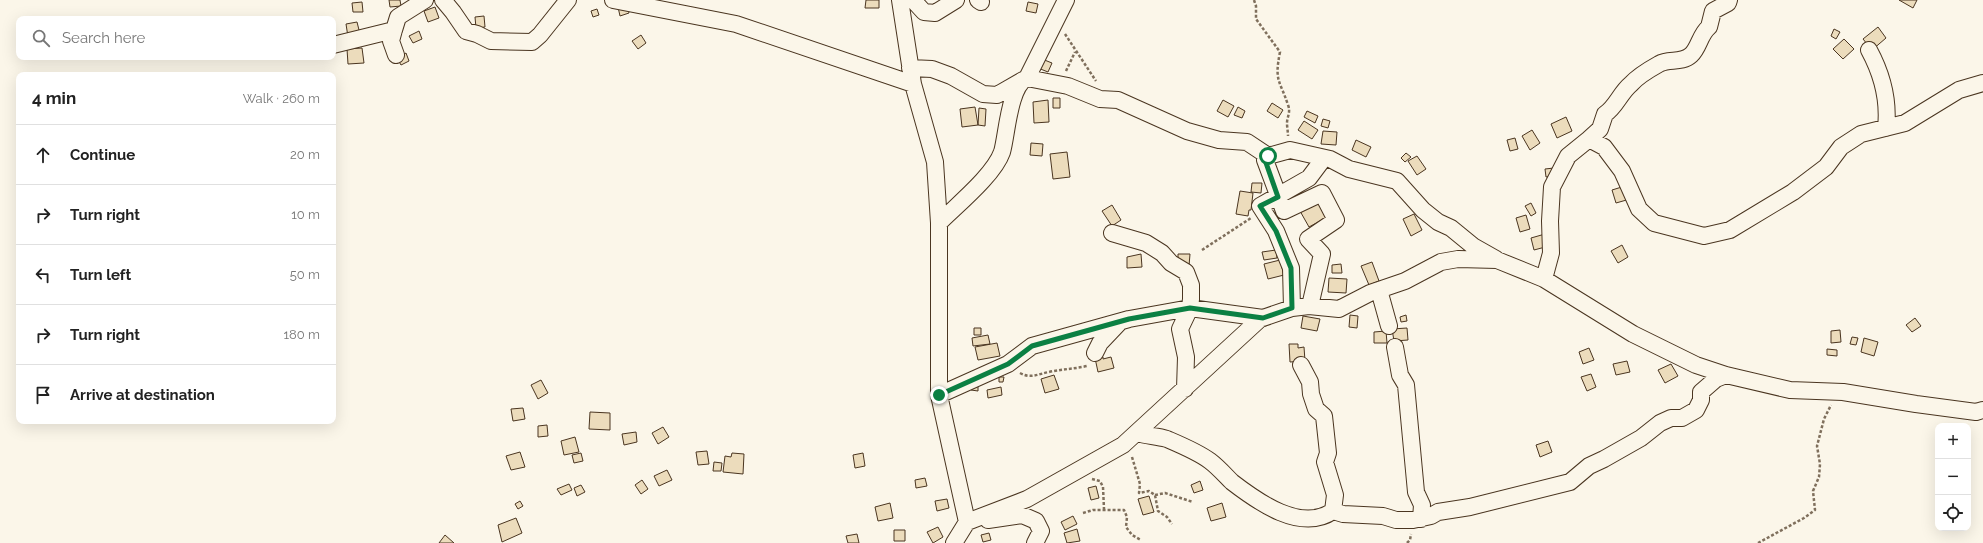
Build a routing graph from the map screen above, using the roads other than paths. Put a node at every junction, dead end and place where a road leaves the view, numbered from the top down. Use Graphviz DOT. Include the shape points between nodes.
graph roads {
  1 [pos="426,0"];
  2 [pos="443,0"];
  3 [pos="568,0"];
  4 [pos="613,0"];
  5 [pos="900,0"];
  6 [pos="912,0"];
  7 [pos="956,0"];
  8 [pos="1066,0"];
  9 [pos="1729,0"];
  10 [pos="394,30"];
  11 [pos="336,44"];
  12 [pos="1869,50"];
  13 [pos="396,55"];
  14 [pos="910,68"];
  15 [pos="1025,79"];
  16 [pos="1983,83"];
  17 [pos="913,84"];
  18 [pos="1886,128"];
  19 [pos="1588,139"];
  20 [pos="1268,156"];
  21 [pos="1324,158"];
  22 [pos="1278,197"];
  23 [pos="939,223"];
  24 [pos="1112,233"];
  25 [pos="1498,260"];
  26 [pos="1544,279"];
  27 [pos="1379,290"];
  28 [pos="1310,306"];
  29 [pos="1190,308"];
  30 [pos="1292,308"];
  31 [pos="1263,318"];
  32 [pos="1120,322"];
  33 [pos="1388,326"];
  34 [pos="1395,347"];
  35 [pos="1091,359"];
  36 [pos="1301,365"];
  37 [pos="1726,375"];
  38 [pos="1185,389"];
  39 [pos="939,395"];
  40 [pos="1983,410"];
  41 [pos="1137,433"];
  42 [pos="1333,511"];
  43 [pos="1421,519"];
  44 [pos="967,522"];
  45 [pos="954,543"];
  46 [pos="1035,543"];
  1 -- 10 [label="street" via="398,17"];
  2 -- 3 [label="street" via="466,31 491,41 532,42"];
  4 -- 17 [label="street" via="736,24"];
  5 -- 14 [label="street"];
  6 -- 7 [label="street" via="924,12 935,13"];
  8 -- 15 [label="street"];
  9 -- 19 [label="street" via="1713,11 1709,27 1704,31 1692,54 1684,60 1660,63 1631,84 1613,109 1605,114 1600,130"];
  10 -- 11 [label="street"];
  10 -- 13 [label="street" via="391,41"];
  12 -- 18 [label="street" via="1879,69 1888,113"];
  14 -- 15 [label="street" via="932,69 951,76 983,94 997,96"];
  14 -- 17 [label="street"];
  15 -- 20 [label="street" via="1068,86 1100,100 1118,100 1187,131 1219,140 1247,142"];
  15 -- 23 [label="street" via="1009,112 1002,152 991,170"];
  16 -- 18 [label="street" via="1959,90 1905,123"];
  17 -- 23 [label="street" via="935,162"];
  18 -- 19 [label="street" via="1861,134 1841,147 1826,167 1793,192 1748,220 1730,230 1704,236 1654,223 1640,209 1622,171 1604,147"];
  19 -- 26 [label="street" via="1568,156 1552,187 1551,253"];
  20 -- 21 [label="street" via="1290,150"];
  20 -- 22 [label="street" via="1265,160"];
  21 -- 22 [label="street" via="1309,178"];
  21 -- 25 [label="street" via="1349,169 1397,181 1423,210 1438,222"];
  22 -- 28 [label="street" via="1284,211 1322,193 1336,220 1308,239 1322,254"];
  22 -- 30 [label="street" via="1260,206 1276,231 1291,268"];
  23 -- 39 [label="street"];
  24 -- 29 [label="street" via="1146,243 1162,252 1171,263 1186,272 1190,285"];
  25 -- 26 [label="street"];
  25 -- 27 [label="street" via="1458,259 1441,262 1405,281"];
  26 -- 37 [label="street" via="1633,334 1696,365"];
  27 -- 28 [label="street" via="1339,309"];
  27 -- 33 [label="street"];
  28 -- 30 [label="street"];
  29 -- 31 [label="street"];
  29 -- 32 [label="street"];
  29 -- 38 [label="street" via="1180,329 1186,357"];
  30 -- 31 [label="street"];
  31 -- 38 [label="street" via="1240,336"];
  32 -- 35 [label="street" via="1100,343"];
  32 -- 39 [label="street" via="1032,346 1008,364"];
  34 -- 43 [label="street" via="1400,375 1406,385 1416,492 1422,505"];
  36 -- 42 [label="street" via="1310,382 1316,408 1324,416 1328,453 1325,462 1335,495"];
  37 -- 40 [label="street" via="1790,390 1832,391 1968,411"];
  37 -- 43 [label="street" via="1716,379 1701,392 1701,400 1696,410 1682,418 1671,418 1660,423 1641,438 1589,466 1570,482 1470,507 1438,512"];
  38 -- 41 [label="street"];
  39 -- 44 [label="street"];
  41 -- 42 [label="street" via="1166,439 1197,453 1243,490 1271,508 1294,518 1323,518"];
  41 -- 44 [label="street" via="1123,445 1027,499"];
  42 -- 43 [label="street" via="1383,516 1396,520"];
  44 -- 45 [label="street"];
  44 -- 46 [label="street" via="1022,515 1036,521 1041,531"];
}
